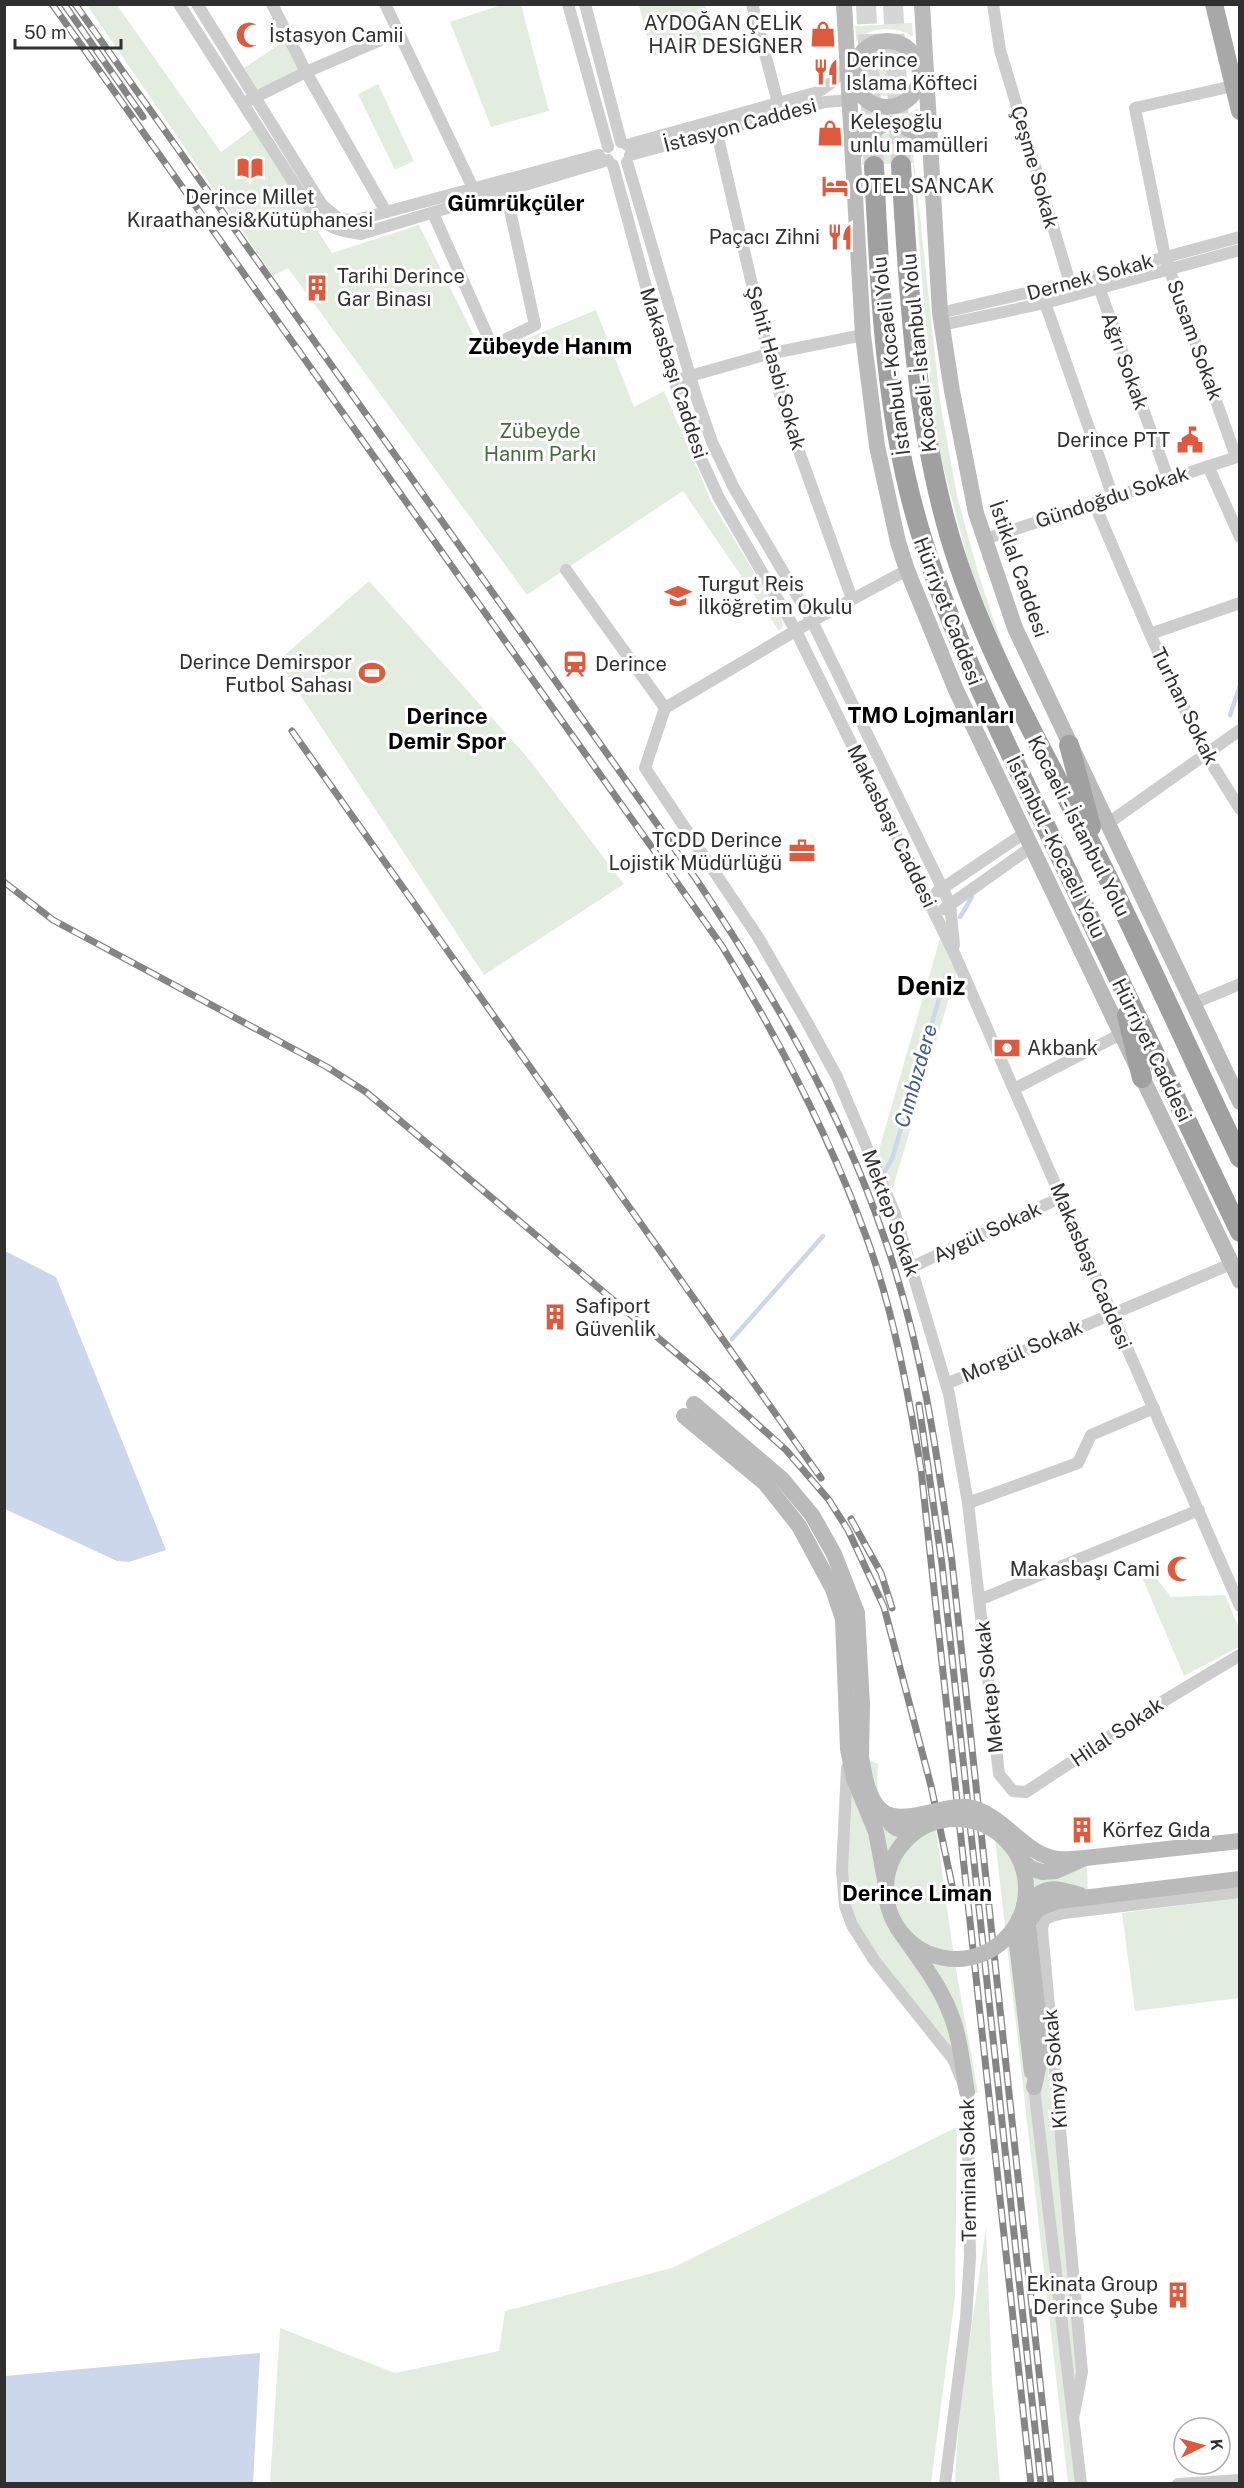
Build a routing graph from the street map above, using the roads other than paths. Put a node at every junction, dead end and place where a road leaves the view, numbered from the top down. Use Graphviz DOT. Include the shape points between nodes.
graph roads {
  1 [pos="179,4"];
  2 [pos="197,4"];
  3 [pos="272,4"];
  4 [pos="385,4"];
  5 [pos="568,4"];
  6 [pos="585,4"];
  7 [pos="752,4"];
  8 [pos="993,4"];
  9 [pos="1214,4"];
  10 [pos="923,5"];
  11 [pos="842,7"];
  12 [pos="397,33"];
  13 [pos="925,51"];
  14 [pos="920,70"];
  15 [pos="306,72"];
  16 [pos="851,72"];
  17 [pos="1233,86"];
  18 [pos="927,87"];
  19 [pos="249,100"];
  20 [pos="850,100"];
  21 [pos="778,103"];
  22 [pos="1239,111"];
  23 [pos="717,133"];
  24 [pos="626,151"];
  25 [pos="931,152"];
  26 [pos="853,155"];
  27 [pos="609,157"];
  28 [pos="874,165"];
  29 [pos="901,165"];
  30 [pos="472,188"];
  31 [pos="506,192"];
  32 [pos="386,212"];
  33 [pos="433,213"];
  34 [pos="1239,237"];
  35 [pos="1239,250"];
  36 [pos="1168,263"];
  37 [pos="1070,283"];
  38 [pos="1097,283"];
  39 [pos="1041,290"];
  40 [pos="1045,303"];
  41 [pos="941,319"];
  42 [pos="862,335"];
  43 [pos="768,354"];
  44 [pos="689,375"];
  45 [pos="673,383"];
  46 [pos="1238,457"];
  47 [pos="1208,466"];
  48 [pos="1168,478"];
  49 [pos="1113,497"];
  50 [pos="1094,503"];
  51 [pos="1239,537"];
  52 [pos="985,539"];
  53 [pos="566,570"];
  54 [pos="907,570"];
  55 [pos="852,599"];
  56 [pos="1239,603"];
  57 [pos="812,621"];
  58 [pos="796,631"];
  59 [pos="1150,634"];
  60 [pos="665,708"];
  61 [pos="1239,730"];
  62 [pos="1069,745"];
  63 [pos="1205,753"];
  64 [pos="1239,809"];
  65 [pos="1107,824"];
  66 [pos="1027,841"];
  67 [pos="1101,864"];
  68 [pos="942,888"];
  69 [pos="927,898"];
  70 [pos="950,904"];
  71 [pos="936,915"];
  72 [pos="955,955"];
  73 [pos="1118,977"];
  74 [pos="1239,984"];
  75 [pos="1192,1004"];
  76 [pos="1121,1034"];
  77 [pos="1142,1078"];
  78 [pos="1014,1089"];
  79 [pos="1239,1102"];
  80 [pos="1239,1158"];
  81 [pos="1062,1197"];
  82 [pos="1239,1232"];
  83 [pos="1231,1264"];
  84 [pos="912,1267"];
  85 [pos="1239,1281"];
  86 [pos="1111,1314"];
  87 [pos="946,1384"];
  88 [pos="1154,1408"];
  89 [pos="689,1410"];
  90 [pos="968,1503"];
  91 [pos="1199,1510"];
  92 [pos="980,1600"];
  93 [pos="1239,1606"];
  94 [pos="1239,1655"];
  95 [pos="855,1752"];
  96 [pos="999,1774"];
  97 [pos="882,1810"];
  98 [pos="918,1829"];
  99 [pos="1239,1841"];
  100 [pos="1018,1856"];
  101 [pos="1085,1857"];
  102 [pos="1239,1879"];
  103 [pos="886,1884"];
  104 [pos="1239,1892"];
  105 [pos="1090,1898"];
  106 [pos="1021,1913"];
  107 [pos="897,1927"];
  108 [pos="1034,2087"];
  109 [pos="967,2092"];
  110 [pos="1074,2414"];
  111 [pos="1239,2480"];
  112 [pos="945,2484"];
  113 [pos="1081,2484"];
  114 [pos="1178,2484"];
  1 -- 19 [label="street, İstasyon Caddesi"];
  2 -- 19 [label="street, İstasyon Caddesi"];
  3 -- 15 [label="street"];
  4 -- 12 [label="street"];
  5 -- 27 [label="street, Makasbaşı Caddesi"];
  6 -- 24 [label="street, Makasbaşı Caddesi"];
  7 -- 21 [label="street"];
  8 -- 37 [label="street, Çeşme Sokak" via="1000,50"];
  9 -- 17 [label="main road"];
  10 -- 13 [label="main road, İstiklal Caddesi"];
  11 -- 16 [label="main road, Hürriyet Caddesi"];
  12 -- 15 [label="street"];
  12 -- 30 [label="street"];
  13 -- 14 [label="main road"];
  13 -- 18 [label="main road, İstiklal Caddesi"];
  14 -- 16 [label="main road" via="906,47 885,41 865,50"];
  14 -- 16 [label="main road" via="918,87 912,96 894,107 884,108 864,99"];
  14 -- 18 [label="main road"];
  15 -- 19 [label="street"];
  15 -- 32 [label="street"];
  16 -- 20 [label="main road, Hürriyet Caddesi"];
  16 -- 21 [label="street" via="818,92"];
  17 -- 22 [label="main road"];
  17 -- 36 [label="street, Susam Sokak" via="1135,108"];
  18 -- 25 [label="main road, İstiklal Caddesi"];
  19 -- 32 [label="street, İstasyon Caddesi" via="322,206 339,219 356,220"];
  19 -- 33 [label="street, İstasyon Caddesi" via="310,208 324,225 361,234"];
  20 -- 23 [label="street, İstasyon Caddesi" via="825,102"];
  20 -- 26 [label="main road, Hürriyet Caddesi"];
  21 -- 24 [label="street"];
  23 -- 24 [label="street, İstasyon Caddesi"];
  23 -- 43 [label="street, Şehit Hasbi Sokak"];
  24 -- 27 [label="street, İstasyon Caddesi" via="621,166"];
  24 -- 27 [label="street, İstasyon Caddesi" via="613,142"];
  24 -- 44 [label="street, Makasbaşı Caddesi"];
  25 -- 26 [label="main road" via="920,136 892,125 875,129"];
  25 -- 41 [label="main road, İstiklal Caddesi"];
  26 -- 42 [label="main road, Hürriyet Caddesi"];
  27 -- 30 [label="street, İstasyon Caddesi"];
  27 -- 31 [label="street, İstasyon Caddesi"];
  27 -- 45 [label="street, Makasbaşı Caddesi"];
  28 -- 73 [label="highway, İstanbul - Kocaeli Yolu" via="883,314 894,408 906,479 924,542 944,603 976,677"];
  29 -- 67 [label="highway, Kocaeli - İstanbul Yolu" via="920,402 950,536 1011,688"];
  30 -- 32 [label="street, İstasyon Caddesi"];
  31 -- 33 [label="street, İstasyon Caddesi"];
  31 -- 33 [label="street" via="536,325 492,346"];
  34 -- 36 [label="street, Dernek Sokak"];
  35 -- 36 [label="street, Dernek Sokak"];
  36 -- 38 [label="street, Dernek Sokak"];
  36 -- 46 [label="street, Susam Sokak"];
  37 -- 38 [label="street, Dernek Sokak"];
  37 -- 39 [label="street, Dernek Sokak"];
  38 -- 40 [label="street, Dernek Sokak"];
  38 -- 48 [label="street, Ağrı Sokak"];
  39 -- 40 [label="street"];
  39 -- 41 [label="street, Dernek Sokak"];
  40 -- 41 [label="street, Dernek Sokak"];
  40 -- 49 [label="street"];
  41 -- 52 [label="main road, İstiklal Caddesi" via="974,502"];
  42 -- 43 [label="street"];
  42 -- 54 [label="main road, Hürriyet Caddesi" via="877,446"];
  43 -- 44 [label="street"];
  43 -- 55 [label="street, Şehit Hasbi Sokak"];
  44 -- 45 [label="street"];
  44 -- 57 [label="street, Makasbaşı Caddesi" via="712,442 734,488"];
  45 -- 58 [label="street, Makasbaşı Caddesi" via="719,498"];
  46 -- 47 [label="street, Gündoğdu Sokak"];
  47 -- 48 [label="street, Gündoğdu Sokak"];
  47 -- 51 [label="street"];
  48 -- 49 [label="street, Gündoğdu Sokak"];
  49 -- 50 [label="street, Gündoğdu Sokak"];
  50 -- 52 [label="street, Gündoğdu Sokak"];
  50 -- 59 [label="street, Turhan Sokak"];
  52 -- 62 [label="main road, İstiklal Caddesi" via="1015,628"];
  53 -- 60 [label="street"];
  54 -- 55 [label="street"];
  54 -- 66 [label="main road, Hürriyet Caddesi" via="956,690"];
  55 -- 57 [label="street"];
  56 -- 59 [label="street"];
  57 -- 58 [label="street"];
  57 -- 68 [label="street, Makasbaşı Caddesi"];
  58 -- 60 [label="street"];
  58 -- 69 [label="street, Makasbaşı Caddesi"];
  59 -- 63 [label="street, Turhan Sokak"];
  60 -- 84 [label="street, Mektep Sokak" via="645,768 758,937 837,1077 895,1214"];
  61 -- 63 [label="street"];
  62 -- 65 [label="main road, İstiklal Caddesi"];
  62 -- 67 [label="highway"];
  63 -- 64 [label="street, Turhan Sokak"];
  63 -- 65 [label="street"];
  65 -- 75 [label="main road, İstiklal Caddesi"];
  66 -- 68 [label="street"];
  66 -- 70 [label="street"];
  66 -- 76 [label="main road, Hürriyet Caddesi"];
  67 -- 80 [label="highway, Kocaeli - İstanbul Yolu"];
  68 -- 69 [label="street"];
  68 -- 70 [label="street, Makasbaşı Caddesi"];
  69 -- 71 [label="street, Makasbaşı Caddesi"];
  70 -- 71 [label="street"];
  70 -- 72 [label="street, Makasbaşı Caddesi"];
  71 -- 72 [label="street, Makasbaşı Caddesi"];
  72 -- 78 [label="street, Makasbaşı Caddesi"];
  73 -- 77 [label="highway"];
  73 -- 82 [label="highway, İstanbul - Kocaeli Yolu"];
  74 -- 75 [label="street"];
  75 -- 79 [label="main road, İstiklal Caddesi"];
  76 -- 77 [label="main road, Hürriyet Caddesi"];
  76 -- 78 [label="street"];
  77 -- 83 [label="main road, Hürriyet Caddesi"];
  78 -- 81 [label="street, Makasbaşı Caddesi"];
  81 -- 84 [label="street, Aygül Sokak"];
  81 -- 86 [label="street, Makasbaşı Caddesi"];
  83 -- 85 [label="main road, Hürriyet Caddesi"];
  83 -- 86 [label="street, Morgül Sokak"];
  84 -- 87 [label="street, Mektep Sokak"];
  86 -- 87 [label="street, Morgül Sokak"];
  86 -- 88 [label="street, Makasbaşı Caddesi"];
  87 -- 90 [label="street, Mektep Sokak"];
  88 -- 90 [label="street" via="1091,1435 1078,1463"];
  88 -- 91 [label="street, Makasbaşı Caddesi"];
  89 -- 95 [label="main road" via="782,1479 812,1515 834,1554 857,1613 862,1705"];
  90 -- 92 [label="street, Mektep Sokak"];
  91 -- 92 [label="street"];
  91 -- 93 [label="street, Makasbaşı Caddesi"];
  92 -- 96 [label="street, Mektep Sokak"];
  94 -- 96 [label="street, Hilal Sokak" via="1026,1792 1013,1791"];
  95 -- 97 [label="main road, bridge"];
  95 -- 103 [label="main road" via="854,1779 876,1832"];
  95 -- 109 [label="street, Terminal Sokak" via="842,1870 845,1906 874,1960 953,2059"];
  97 -- 98 [label="main road, bridge" via="898,1830"];
  97 -- 101 [label="main road, bridge" via="911,1816 967,1808 994,1818 1040,1854 1055,1859"];
  98 -- 100 [label="main road, bridge" via="943,1820 970,1820 1002,1836"];
  98 -- 103 [label="main road, bridge" via="896,1853"];
  99 -- 101 [label="main road"];
  100 -- 101 [label="main road, bridge" via="1030,1868 1042,1872 1056,1871"];
  100 -- 106 [label="main road, bridge" via="1026,1881"];
  102 -- 105 [label="main road"];
  103 -- 107 [label="main road, bridge"];
  104 -- 110 [label="street, Kimya Sokak" via="1064,1913 1044,1920 1082,2372"];
  105 -- 106 [label="main road" via="1058,1888 1044,1890"];
  105 -- 108 [label="main road" via="1041,1906 1028,1925 1042,2050"];
  106 -- 107 [label="main road, bridge" via="997,1946 962,1958 925,1952"];
  106 -- 108 [label="main road" via="1016,1936"];
  107 -- 109 [label="main road, bridge" via="949,2008"];
  108 -- 110 [label="street, Kimya Sokak"];
  109 -- 112 [label="street, Terminal Sokak" via="970,2257"];
  110 -- 113 [label="street, Kimya Sokak"];
  111 -- 114 [label="street"];
}
